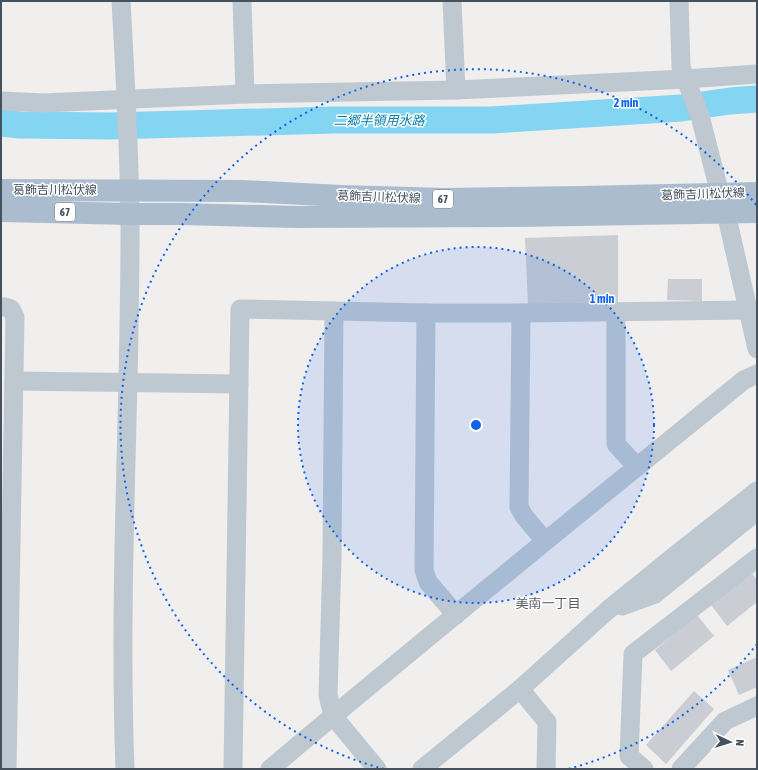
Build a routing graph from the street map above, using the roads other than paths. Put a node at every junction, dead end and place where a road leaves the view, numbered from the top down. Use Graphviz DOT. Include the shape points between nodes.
graph roads {
  1 [pos="121,1"];
  2 [pos="242,1"];
  3 [pos="452,1"];
  4 [pos="679,1"];
  5 [pos="757,74"];
  6 [pos="687,84"];
  7 [pos="456,90"];
  8 [pos="1,91"];
  9 [pos="245,94"];
  10 [pos="1,101"];
  11 [pos="126,104"];
  12 [pos="1,190"];
  13 [pos="129,190"];
  14 [pos="757,193"];
  15 [pos="723,204"];
  16 [pos="1,211"];
  17 [pos="757,212"];
  18 [pos="130,214"];
  19 [pos="1,307"];
  20 [pos="748,310"];
  21 [pos="334,311"];
  22 [pos="616,312"];
  23 [pos="521,313"];
  24 [pos="426,314"];
  25 [pos="757,349"];
  26 [pos="757,374"];
  27 [pos="14,381"];
  28 [pos="128,383"];
  29 [pos="239,384"];
  30 [pos="637,467"];
  31 [pos="757,491"];
  32 [pos="757,511"];
  33 [pos="545,541"];
  34 [pos="757,558"];
  35 [pos="608,610"];
  36 [pos="456,615"];
  37 [pos="5,636"];
  38 [pos="520,689"];
  39 [pos="757,706"];
  40 [pos="333,716"];
  41 [pos="434,765"];
  42 [pos="7,769"];
  43 [pos="125,769"];
  44 [pos="233,769"];
  45 [pos="270,769"];
  46 [pos="378,769"];
  47 [pos="546,769"];
  48 [pos="644,769"];
  49 [pos="681,769"];
  1 -- 11 [label="street"];
  2 -- 9 [label="street"];
  3 -- 7 [label="street"];
  4 -- 6 [label="street" via="681,67"];
  5 -- 6 [label="street"];
  6 -- 7 [label="street"];
  6 -- 15 [label="street" via="700,116"];
  7 -- 9 [label="street"];
  8 -- 10 [label="street"];
  9 -- 11 [label="street"];
  10 -- 11 [label="street"];
  11 -- 13 [label="street"];
  12 -- 13 [label="main road, 葛飾吉川松伏線 / 67"];
  13 -- 15 [label="main road, 葛飾吉川松伏線 / 67"];
  13 -- 18 [label="street"];
  14 -- 15 [label="main road, 葛飾吉川松伏線 / 67"];
  15 -- 17 [label="main road, 葛飾吉川松伏線 / 67"];
  15 -- 18 [label="main road, 葛飾吉川松伏線 / 67" via="456,217"];
  15 -- 20 [label="street"];
  16 -- 18 [label="main road, 葛飾吉川松伏線 / 67"];
  18 -- 28 [label="street"];
  19 -- 27 [label="street" via="11,309 15,318"];
  20 -- 22 [label="street"];
  20 -- 25 [label="street"];
  21 -- 24 [label="street"];
  21 -- 29 [label="street" via="240,310"];
  21 -- 40 [label="street" via="328,695"];
  22 -- 23 [label="street"];
  22 -- 30 [label="street" via="616,444"];
  23 -- 24 [label="street"];
  23 -- 33 [label="street" via="519,507"];
  24 -- 36 [label="street" via="424,570 428,582"];
  26 -- 30 [label="street" via="744,380"];
  27 -- 28 [label="street"];
  27 -- 37 [label="street"];
  28 -- 29 [label="street"];
  28 -- 43 [label="street" via="122,641"];
  29 -- 44 [label="street"];
  30 -- 33 [label="street"];
  31 -- 35 [label="street"];
  32 -- 35 [label="street" via="656,594"];
  33 -- 36 [label="street"];
  34 -- 48 [label="street" via="633,654 629,756"];
  35 -- 38 [label="street"];
  36 -- 40 [label="street"];
  37 -- 42 [label="street"];
  38 -- 41 [label="street"];
  38 -- 47 [label="street" via="547,722"];
  39 -- 49 [label="street" via="725,721"];
  40 -- 45 [label="street"];
  40 -- 46 [label="street"];
}
